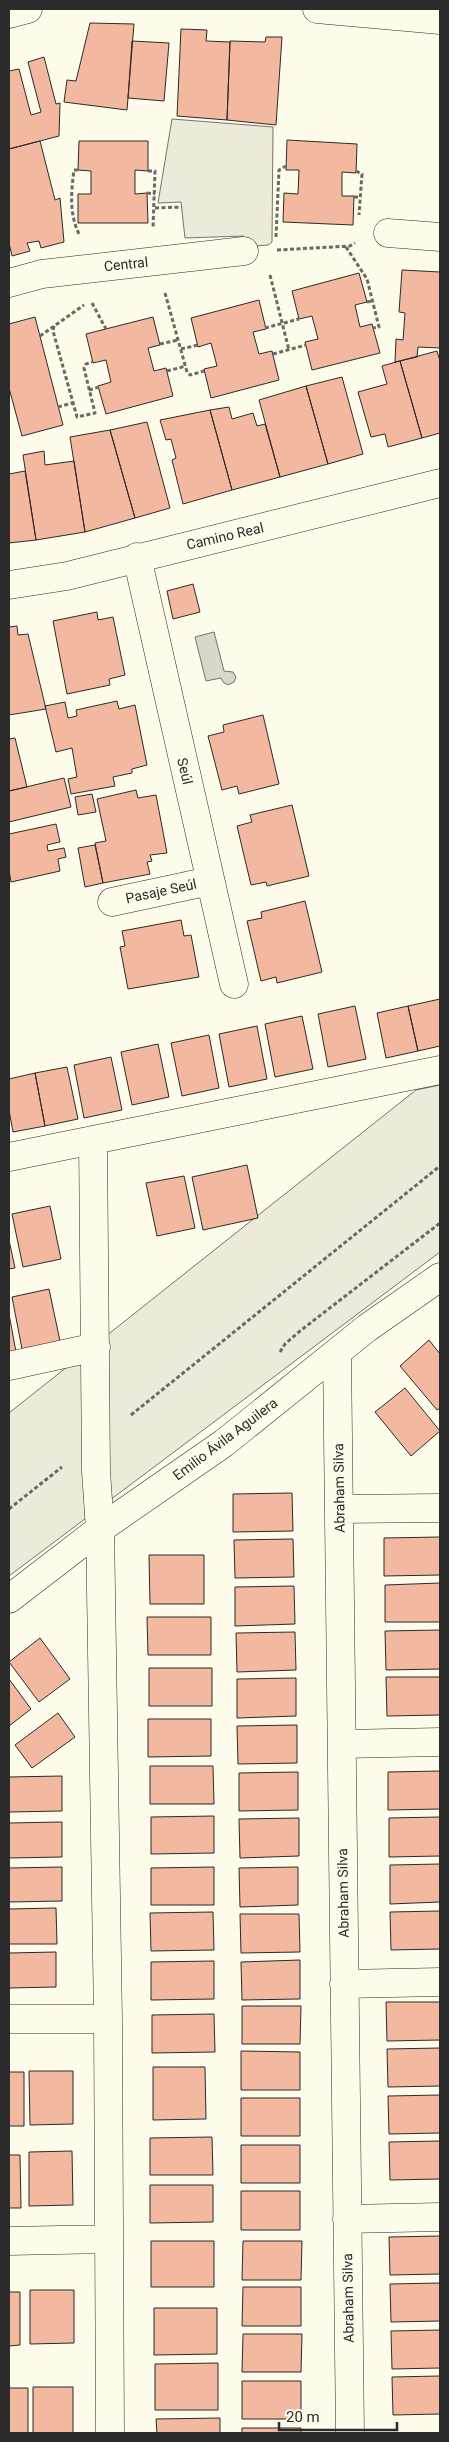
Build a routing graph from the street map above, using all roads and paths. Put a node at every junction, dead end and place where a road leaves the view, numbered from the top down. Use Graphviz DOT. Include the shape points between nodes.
graph roads {
  1 [pos="28,9"];
  2 [pos="317,9"];
  3 [pos="9,14"];
  4 [pos="440,20"];
  5 [pos="286,166"];
  6 [pos="78,170"];
  7 [pos="148,170"];
  8 [pos="356,171"];
  9 [pos="148,194"];
  10 [pos="155,194"];
  11 [pos="278,194"];
  12 [pos="285,195"];
  13 [pos="78,196"];
  14 [pos="71,197"];
  15 [pos="354,197"];
  16 [pos="360,197"];
  17 [pos="182,207"];
  18 [pos="155,208"];
  19 [pos="358,224"];
  20 [pos="152,231"];
  21 [pos="388,233"];
  22 [pos="440,237"];
  23 [pos="87,238"];
  24 [pos="357,241"];
  25 [pos="345,246"];
  26 [pos="275,250"];
  27 [pos="254,251"];
  28 [pos="157,261"];
  29 [pos="9,283"];
  30 [pos="90,300"];
  31 [pos="373,301"];
  32 [pos="367,302"];
  33 [pos="299,319"];
  34 [pos="282,323"];
  35 [pos="54,326"];
  36 [pos="266,328"];
  37 [pos="373,328"];
  38 [pos="40,336"];
  39 [pos="178,340"];
  40 [pos="160,344"];
  41 [pos="198,345"];
  42 [pos="306,345"];
  43 [pos="181,349"];
  44 [pos="289,350"];
  45 [pos="272,354"];
  46 [pos="92,362"];
  47 [pos="186,366"];
  48 [pos="204,370"];
  49 [pos="167,371"];
  50 [pos="99,388"];
  51 [pos="89,390"];
  52 [pos="72,403"];
  53 [pos="58,407"];
  54 [pos="440,483"];
  55 [pos="137,557"];
  56 [pos="9,585"];
  57 [pos="210,881"];
  58 [pos="112,902"];
  59 [pos="234,984"];
  60 [pos="440,1070"];
  61 [pos="93,1140"];
  62 [pos="9,1157"];
  63 [pos="440,1166"];
  64 [pos="440,1223"];
  65 [pos="440,1277"];
  66 [pos="96,1348"];
  67 [pos="337,1353"];
  68 [pos="276,1359"];
  69 [pos="9,1366"];
  70 [pos="96,1423"];
  71 [pos="65,1464"];
  72 [pos="440,1508"];
  73 [pos="9,1509"];
  74 [pos="339,1509"];
  75 [pos="100,1529"];
  76 [pos="9,1599"];
  77 [pos="440,1742"];
  78 [pos="342,1744"];
  79 [pos="440,1982"];
  80 [pos="344,1984"];
  81 [pos="108,2019"];
  82 [pos="9,2020"];
  83 [pos="440,2218"];
  84 [pos="347,2219"];
  85 [pos="108,2239"];
  86 [pos="9,2240"];
  87 [pos="110,2433"];
  88 [pos="350,2433"];
  1 -- 3 [label="street"];
  2 -- 4 [label="street"];
  5 -- 11 [label="path" via="279,170"];
  6 -- 14 [label="path" via="74,170"];
  7 -- 10 [label="path" via="155,171"];
  8 -- 16 [label="path" via="362,174"];
  9 -- 10 [label="path"];
  10 -- 18 [label="path"];
  11 -- 12 [label="path"];
  11 -- 26 [label="path"];
  13 -- 14 [label="path"];
  14 -- 23 [label="path" via="72,214 79,235"];
  15 -- 16 [label="path"];
  16 -- 19 [label="path"];
  17 -- 18 [label="path"];
  18 -- 20 [label="path"];
  21 -- 22 [label="street"];
  24 -- 25 [label="path"];
  25 -- 26 [label="path"];
  25 -- 31 [label="path" via="365,275"];
  26 -- 27 [label="path"];
  27 -- 28 [label="street, Central"];
  27 -- 34 [label="path"];
  28 -- 29 [label="street, Central" via="42,274"];
  28 -- 39 [label="path"];
  30 -- 35 [label="path"];
  31 -- 32 [label="path"];
  31 -- 37 [label="path" via="379,327"];
  33 -- 34 [label="path"];
  34 -- 36 [label="path"];
  34 -- 44 [label="path"];
  35 -- 38 [label="path"];
  35 -- 52 [label="path"];
  39 -- 40 [label="path"];
  39 -- 43 [label="path"];
  41 -- 43 [label="path"];
  42 -- 44 [label="path"];
  43 -- 47 [label="path"];
  44 -- 45 [label="path"];
  46 -- 51 [label="path" via="84,365"];
  47 -- 48 [label="path" via="190,375"];
  47 -- 49 [label="path"];
  50 -- 51 [label="path"];
  51 -- 52 [label="path" via="94,414 77,417"];
  52 -- 53 [label="path"];
  54 -- 55 [label="street, Camino Real"];
  55 -- 56 [label="street, Camino Real" via="67,576"];
  55 -- 57 [label="street, Seúl"];
  57 -- 58 [label="street, Pasaje Seúl"];
  57 -- 59 [label="street, Seúl"];
  60 -- 61 [label="street"];
  61 -- 62 [label="street"];
  61 -- 66 [label="street"];
  63 -- 70 [label="path" via="116,1427"];
  64 -- 68 [label="path" via="300,1331 285,1344"];
  65 -- 67 [label="street, Emilio Ávila Aguilera"];
  66 -- 69 [label="street"];
  66 -- 70 [label="street"];
  67 -- 74 [label="street, Abraham Silva"];
  67 -- 75 [label="street, Emilio Ávila Aguilera" via="224,1443"];
  70 -- 75 [label="street"];
  71 -- 73 [label="path"];
  72 -- 74 [label="street"];
  74 -- 78 [label="street, Abraham Silva"];
  75 -- 76 [label="street, Emilio Ávila Aguilera"];
  75 -- 81 [label="street"];
  77 -- 78 [label="street"];
  78 -- 80 [label="street, Abraham Silva"];
  79 -- 80 [label="street"];
  80 -- 84 [label="street, Abraham Silva"];
  81 -- 82 [label="street"];
  81 -- 85 [label="street"];
  83 -- 84 [label="street"];
  84 -- 88 [label="street, Abraham Silva"];
  85 -- 86 [label="street"];
  85 -- 87 [label="street"];
}
